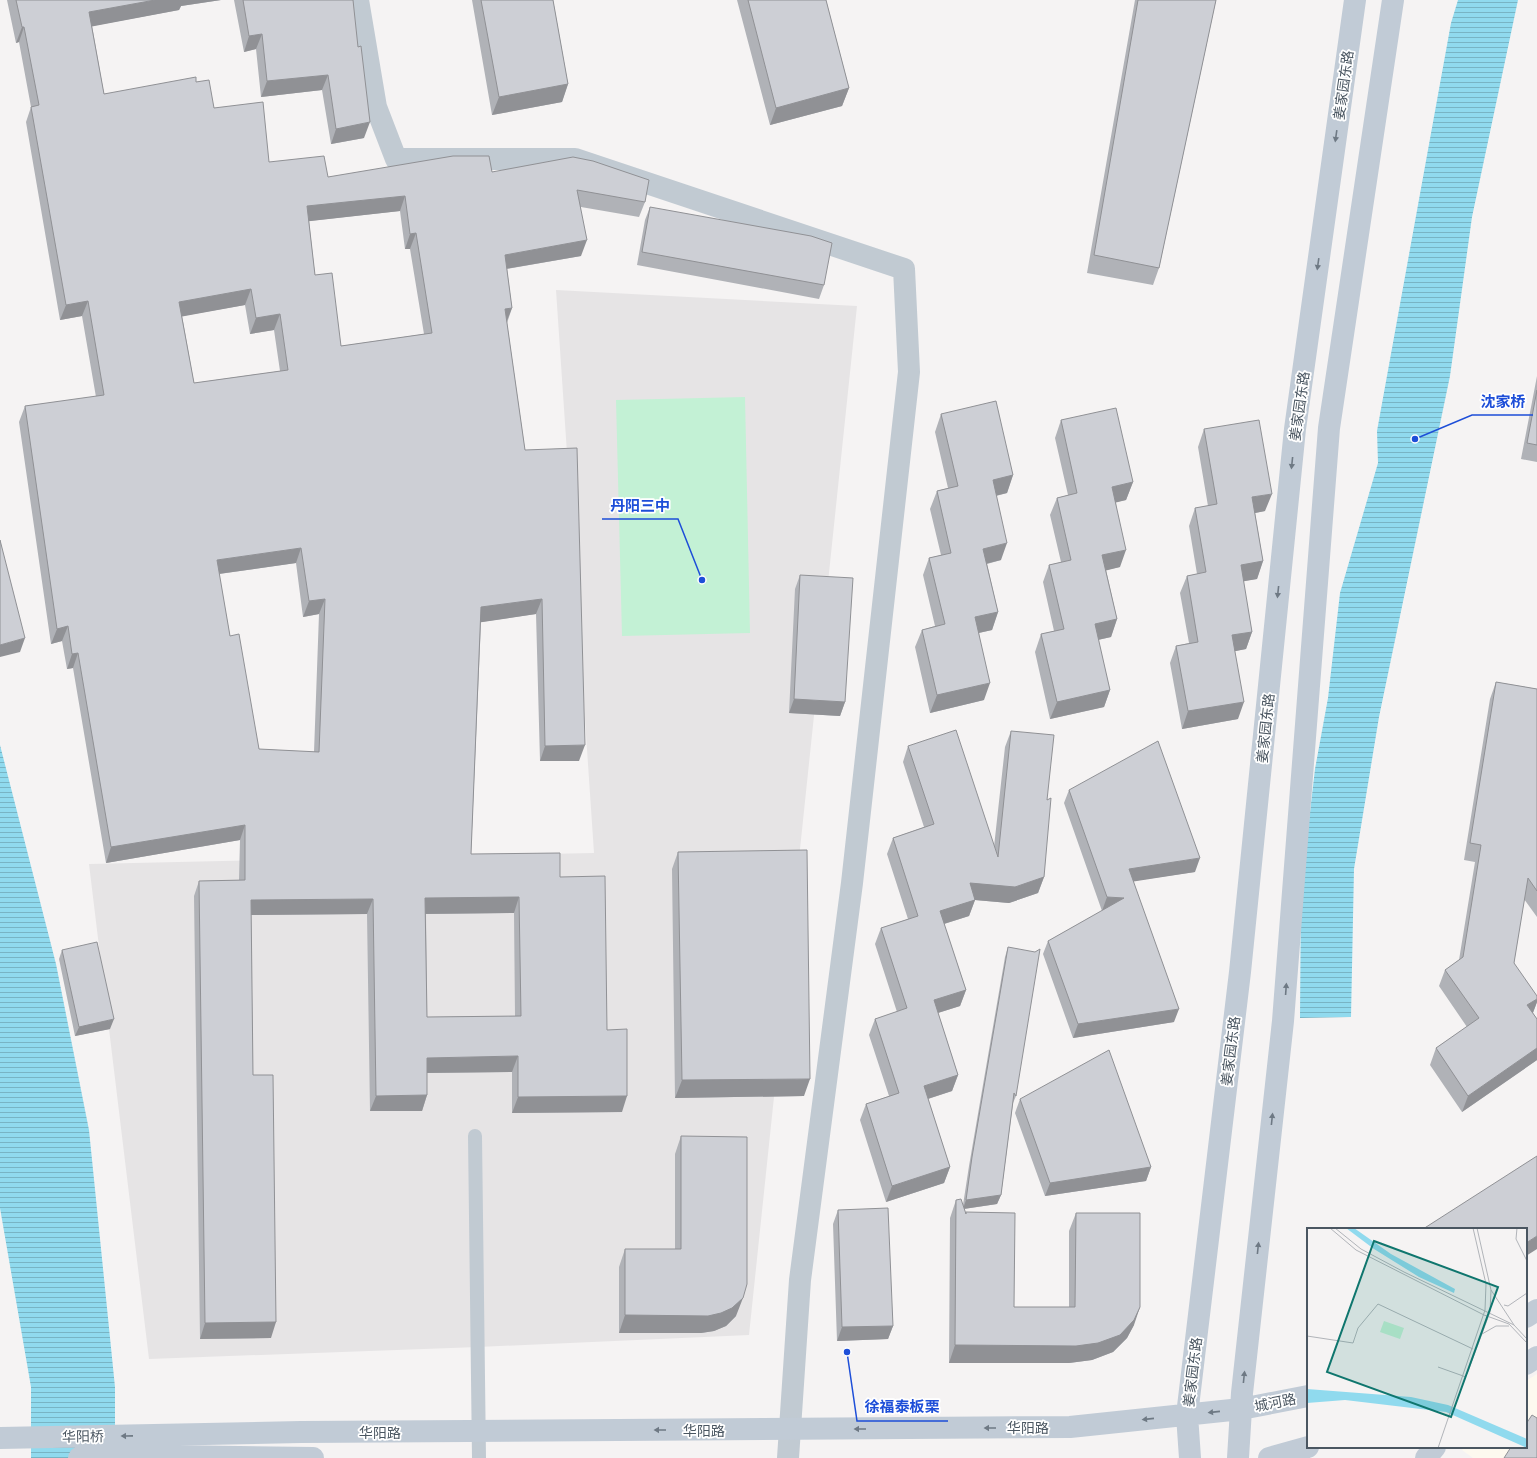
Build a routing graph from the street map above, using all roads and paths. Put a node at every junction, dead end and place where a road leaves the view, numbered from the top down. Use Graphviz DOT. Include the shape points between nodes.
graph roads {
  1 [pos="358,0"];
  2 [pos="1355,0"];
  3 [pos="1393,0"];
  4 [pos="474,1136"];
  5 [pos="1537,1310"];
  6 [pos="1527,1316"];
  7 [pos="1537,1357"];
  8 [pos="1527,1363"];
  9 [pos="1307,1396"];
  10 [pos="1241,1409"];
  11 [pos="1187,1415"];
  12 [pos="790,1429"];
  13 [pos="479,1431"];
  14 [pos="166,1435"];
  15 [pos="0,1438"];
  16 [pos="1307,1447"];
  17 [pos="1434,1448"];
  18 [pos="79,1458"];
  19 [pos="313,1458"];
  20 [pos="479,1458"];
  21 [pos="788,1458"];
  22 [pos="1190,1458"];
  23 [pos="1238,1458"];
  24 [pos="1269,1458"];
  25 [pos="1426,1458"];
  1 -- 12 [label="street" via="376,107 396,159 575,159 904,269 909,372 852,883 800,1280"];
  2 -- 11 [label="main road, 姜家园东路, one-way" via="1295,429 1240,972"];
  10 -- 3 [label="main road, one-way" via="1283,1021 1329,428"];
  4 -- 13 [label="lane"];
  5 -- 6 [label="main road"];
  7 -- 8 [label="main road"];
  9 -- 10 [label="main road, 城河路"];
  10 -- 11 [label="main road, 华阳路, one-way"];
  10 -- 23 [label="main road"];
  11 -- 12 [label="main road, 华阳路, one-way" via="1070,1427"];
  11 -- 22 [label="main road, 姜家园东路"];
  12 -- 13 [label="main road, 华阳路, one-way"];
  12 -- 21 [label="street"];
  13 -- 14 [label="main road, 华阳路"];
  13 -- 20 [label="lane"];
  14 -- 15 [label="main road, 华阳桥, one-way"];
  16 -- 24 [label="main road"];
  17 -- 25 [label="main road"];
  18 -- 19 [label="main road, 华阳桥"];
}
